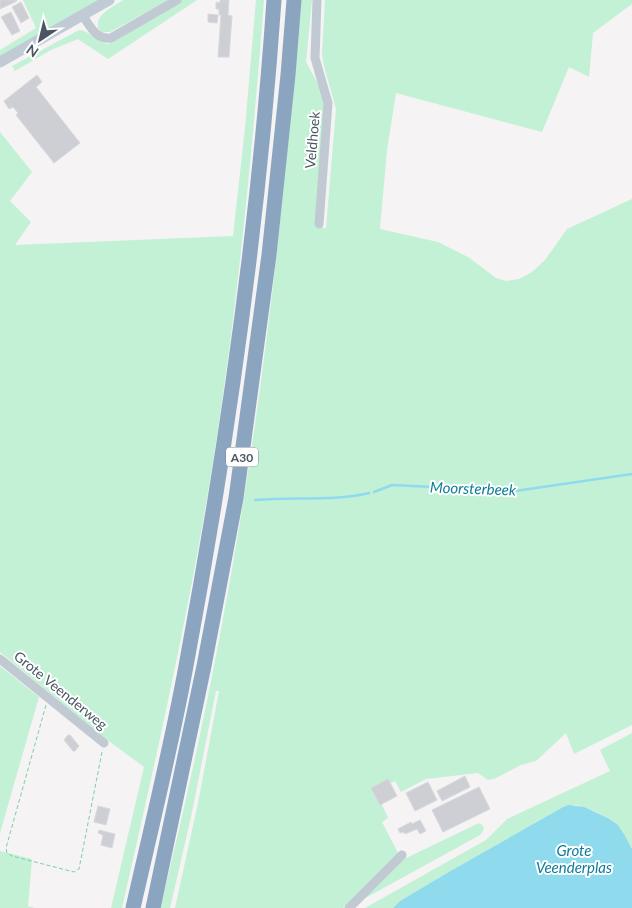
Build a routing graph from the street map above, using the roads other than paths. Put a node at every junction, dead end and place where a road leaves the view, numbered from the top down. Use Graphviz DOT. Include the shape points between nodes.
graph roads {
  1 [pos="109,0"];
  2 [pos="177,0"];
  3 [pos="274,0"];
  4 [pos="294,0"];
  5 [pos="317,0"];
  6 [pos="83,16"];
  7 [pos="0,62"];
  8 [pos="319,224"];
  9 [pos="0,659"];
  10 [pos="104,743"];
  11 [pos="402,855"];
  12 [pos="134,908"];
  13 [pos="153,908"];
  14 [pos="349,908"];
  1 -- 6 [label="street"];
  2 -- 6 [label="street" via="110,38 98,36"];
  3 -- 12 [label="highway, A30" via="250,252 217,496 188,658"];
  4 -- 13 [label="highway, A30" via="269,255 236,498"];
  5 -- 8 [label="street, Veldhoek" via="315,58 328,103"];
  6 -- 7 [label="street"];
  9 -- 10 [label="street, Grote Veenderweg"];
  11 -- 14 [label="street"];
}
